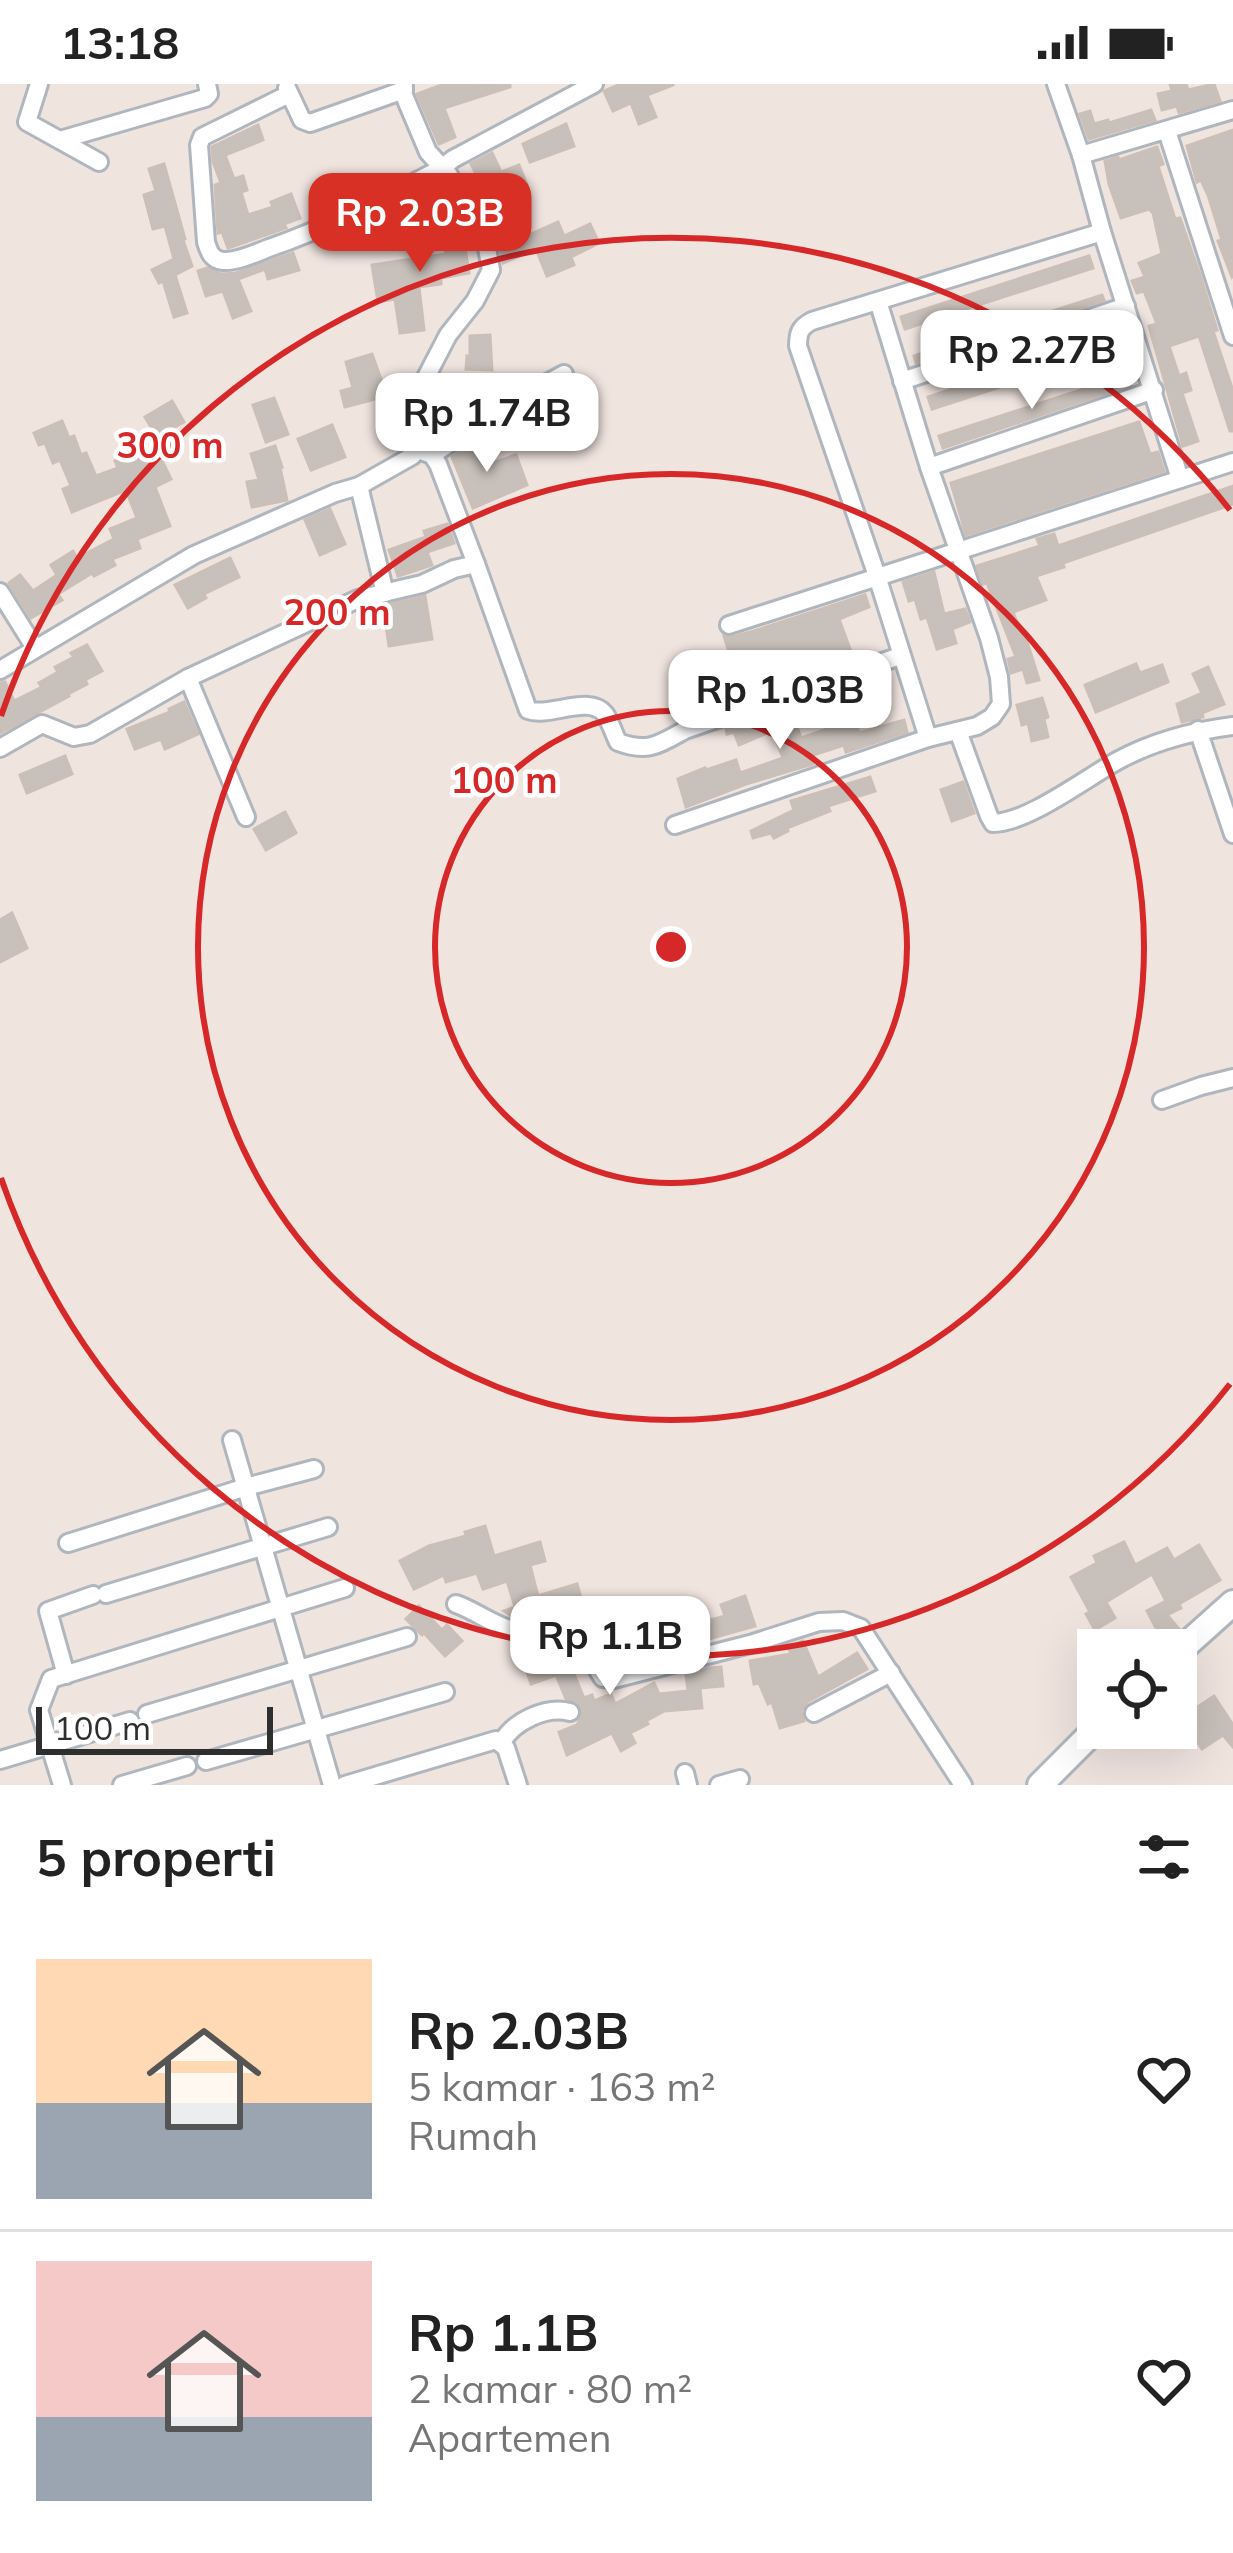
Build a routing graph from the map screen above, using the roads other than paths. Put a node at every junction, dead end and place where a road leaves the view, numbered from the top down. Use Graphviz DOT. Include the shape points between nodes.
graph roads {
  1 [pos="39,84"];
  2 [pos="207,84"];
  3 [pos="594,84"];
  4 [pos="1056,84"];
  5 [pos="404,87"];
  6 [pos="287,89"];
  7 [pos="1233,110"];
  8 [pos="1167,130"];
  9 [pos="60,140"];
  10 [pos="1081,155"];
  11 [pos="99,162"];
  12 [pos="442,167"];
  13 [pos="1102,232"];
  14 [pos="878,301"];
  15 [pos="1126,306"];
  16 [pos="1233,336"];
  17 [pos="564,374"];
  18 [pos="902,381"];
  19 [pos="1154,390"];
  20 [pos="425,453"];
  21 [pos="1233,462"];
  22 [pos="929,467"];
  23 [pos="1180,479"];
  24 [pos="359,486"];
  25 [pos="959,551"];
  26 [pos="476,564"];
  27 [pos="877,576"];
  28 [pos="0,592"];
  29 [pos="385,593"];
  30 [pos="729,625"];
  31 [pos="35,648"];
  32 [pos="900,656"];
  33 [pos="0,670"];
  34 [pos="188,678"];
  35 [pos="1233,726"];
  36 [pos="1198,730"];
  37 [pos="958,731"];
  38 [pos="928,738"];
  39 [pos="0,748"];
  40 [pos="246,817"];
  41 [pos="675,825"];
  42 [pos="1233,834"];
  43 [pos="1233,1078"];
  44 [pos="1162,1100"];
  45 [pos="232,1440"];
  46 [pos="314,1469"];
  47 [pos="246,1487"];
  48 [pos="328,1527"];
  49 [pos="68,1543"];
  50 [pos="263,1546"];
  51 [pos="345,1588"];
  52 [pos="1233,1603"];
  53 [pos="456,1604"];
  54 [pos="279,1608"];
  55 [pos="1197,1635"];
  56 [pos="407,1637"];
  57 [pos="298,1667"];
  58 [pos="891,1673"];
  59 [pos="66,1675"];
  60 [pos="445,1692"];
  61 [pos="570,1712"];
  62 [pos="814,1713"];
  63 [pos="314,1729"];
  64 [pos="502,1742"];
  65 [pos="50,1745"];
  66 [pos="1077,1748"];
  67 [pos="0,1760"];
  68 [pos="206,1761"];
  69 [pos="187,1766"];
  70 [pos="740,1779"];
  71 [pos="62,1785"];
  72 [pos="122,1785"];
  73 [pos="332,1785"];
  74 [pos="345,1785"];
  75 [pos="518,1785"];
  76 [pos="719,1785"];
  77 [pos="964,1785"];
  78 [pos="1040,1785"];
  1 -- 9 [label="street" via="27,122"];
  2 -- 9 [label="street" via="205,98"];
  3 -- 12 [label="street"];
  4 -- 10 [label="street"];
  5 -- 6 [label="street" via="310,123"];
  5 -- 12 [label="street" via="428,152"];
  6 -- 12 [label="street" via="202,137 206,242 217,260 310,233"];
  7 -- 8 [label="street"];
  8 -- 10 [label="street"];
  8 -- 16 [label="street"];
  9 -- 11 [label="street"];
  10 -- 13 [label="street"];
  12 -- 20 [label="street" via="491,270 421,387"];
  13 -- 14 [label="street"];
  13 -- 15 [label="street"];
  14 -- 18 [label="street"];
  14 -- 27 [label="street" via="812,321 798,335"];
  15 -- 18 [label="street"];
  15 -- 19 [label="street"];
  17 -- 20 [label="street"];
  18 -- 22 [label="street"];
  19 -- 22 [label="street"];
  19 -- 23 [label="street"];
  20 -- 24 [label="street"];
  20 -- 26 [label="street"];
  21 -- 23 [label="street"];
  22 -- 25 [label="street"];
  23 -- 25 [label="street"];
  24 -- 29 [label="street"];
  24 -- 31 [label="street" via="194,554"];
  25 -- 27 [label="street"];
  25 -- 37 [label="street" via="1001,704 992,717"];
  26 -- 29 [label="street"];
  26 -- 32 [label="street" via="528,710 598,708 618,742 637,749"];
  27 -- 30 [label="street"];
  27 -- 32 [label="street"];
  28 -- 31 [label="street"];
  29 -- 34 [label="street"];
  31 -- 33 [label="street"];
  32 -- 38 [label="street"];
  34 -- 39 [label="street" via="90,734 43,724"];
  34 -- 40 [label="street"];
  35 -- 36 [label="street"];
  36 -- 37 [label="street" via="1122,758 1005,823 993,823"];
  36 -- 42 [label="street"];
  37 -- 38 [label="street"];
  38 -- 41 [label="street"];
  43 -- 44 [label="street"];
  45 -- 47 [label="street"];
  46 -- 47 [label="street"];
  47 -- 49 [label="street"];
  47 -- 50 [label="street"];
  48 -- 50 [label="street"];
  50 -- 54 [label="street"];
  50 -- 59 [label="street" via="48,1611"];
  51 -- 54 [label="street"];
  52 -- 55 [label="street"];
  53 -- 58 [label="street" via="513,1630 567,1617 602,1678 843,1621 861,1628"];
  54 -- 57 [label="street"];
  54 -- 59 [label="street"];
  56 -- 57 [label="street"];
  57 -- 63 [label="street"];
  57 -- 65 [label="street"];
  58 -- 62 [label="street"];
  58 -- 77 [label="street"];
  59 -- 65 [label="street" via="51,1679 39,1710"];
  60 -- 63 [label="street"];
  61 -- 64 [label="street" via="538,1714"];
  63 -- 68 [label="street"];
  63 -- 73 [label="street"];
  64 -- 74 [label="street"];
  64 -- 75 [label="street"];
  65 -- 67 [label="street"];
  65 -- 71 [label="street"];
  66 -- 78 [label="street"];
  69 -- 72 [label="street"];
  70 -- 76 [label="street"];
}
